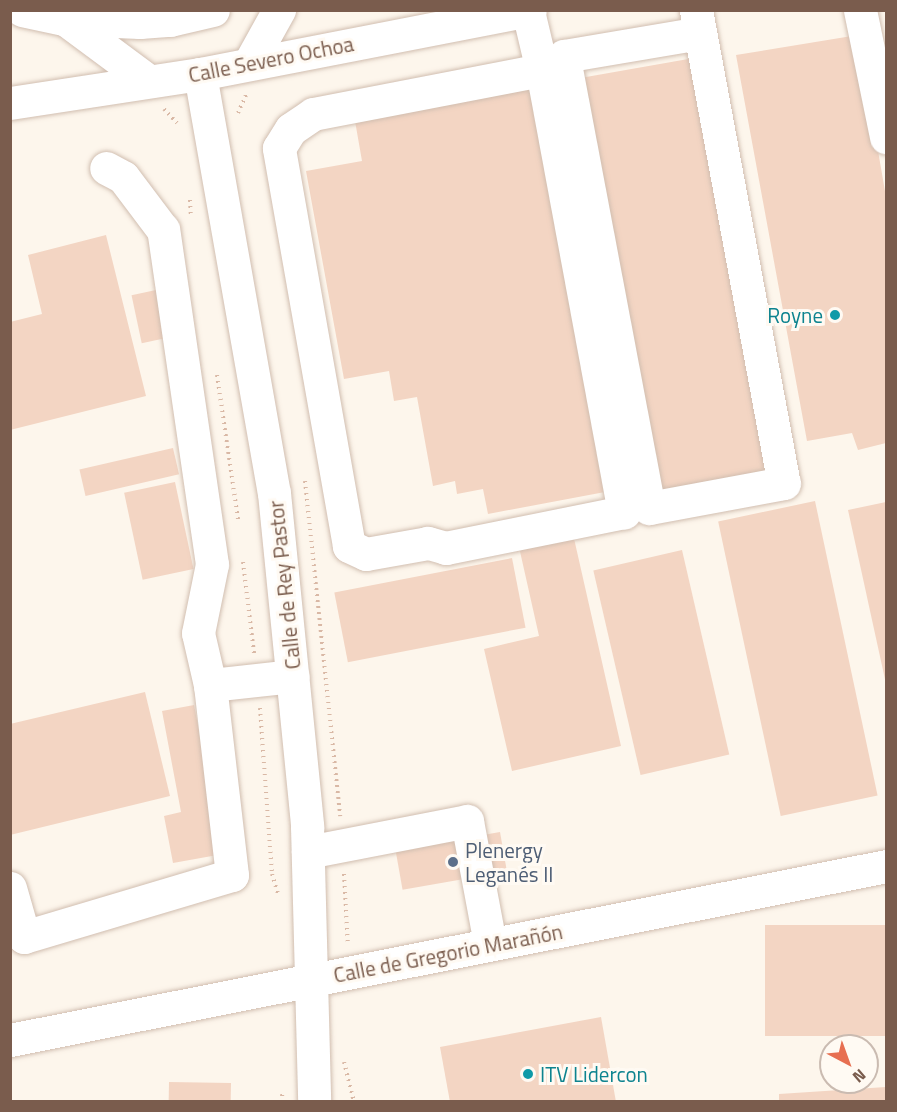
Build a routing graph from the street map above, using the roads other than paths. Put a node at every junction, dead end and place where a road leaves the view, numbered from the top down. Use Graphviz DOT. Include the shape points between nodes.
graph roads {
  1 [pos="22,10"];
  2 [pos="213,10"];
  3 [pos="279,10"];
  4 [pos="860,10"];
  5 [pos="529,11"];
  6 [pos="64,18"];
  7 [pos="698,22"];
  8 [pos="250,62"];
  9 [pos="542,70"];
  10 [pos="200,74"];
  11 [pos="147,80"];
  12 [pos="10,103"];
  13 [pos="886,137"];
  14 [pos="106,168"];
  15 [pos="293,676"];
  16 [pos="210,685"];
  17 [pos="308,852"];
  18 [pos="886,866"];
  19 [pos="10,888"];
  20 [pos="490,944"];
  21 [pos="313,980"];
  22 [pos="10,1040"];
  23 [pos="314,1101"];
  1 -- 6 [label="street"];
  2 -- 6 [label="street" via="170,20"];
  3 -- 8 [label="street"];
  4 -- 13 [label="street"];
  5 -- 8 [label="street, Calle Severo Ochoa"];
  5 -- 9 [label="street"];
  6 -- 11 [label="street"];
  7 -- 7 [label="street" via="784,483 650,508 564,56"];
  8 -- 10 [label="street, Calle Severo Ochoa"];
  9 -- 9 [label="street" via="624,512 446,548 428,543 366,554 349,546 279,148 291,129 313,114"];
  10 -- 11 [label="street, Calle Severo Ochoa"];
  10 -- 15 [label="street, Calle de Rey Pastor" via="274,493"];
  11 -- 12 [label="street, Calle Severo Ochoa"];
  14 -- 16 [label="street" via="123,177 163,230 212,564 198,633"];
  15 -- 16 [label="street"];
  15 -- 17 [label="street, Calle de Rey Pastor"];
  16 -- 19 [label="street" via="232,875 24,937"];
  17 -- 20 [label="street" via="467,821"];
  17 -- 21 [label="street, Calle de Rey Pastor"];
  18 -- 20 [label="street, Calle de Gregorio Marañón"];
  20 -- 21 [label="street, Calle de Gregorio Marañón"];
  21 -- 22 [label="street, Calle de Gregorio Marañón"];
  21 -- 23 [label="street, Calle de Rey Pastor"];
}
